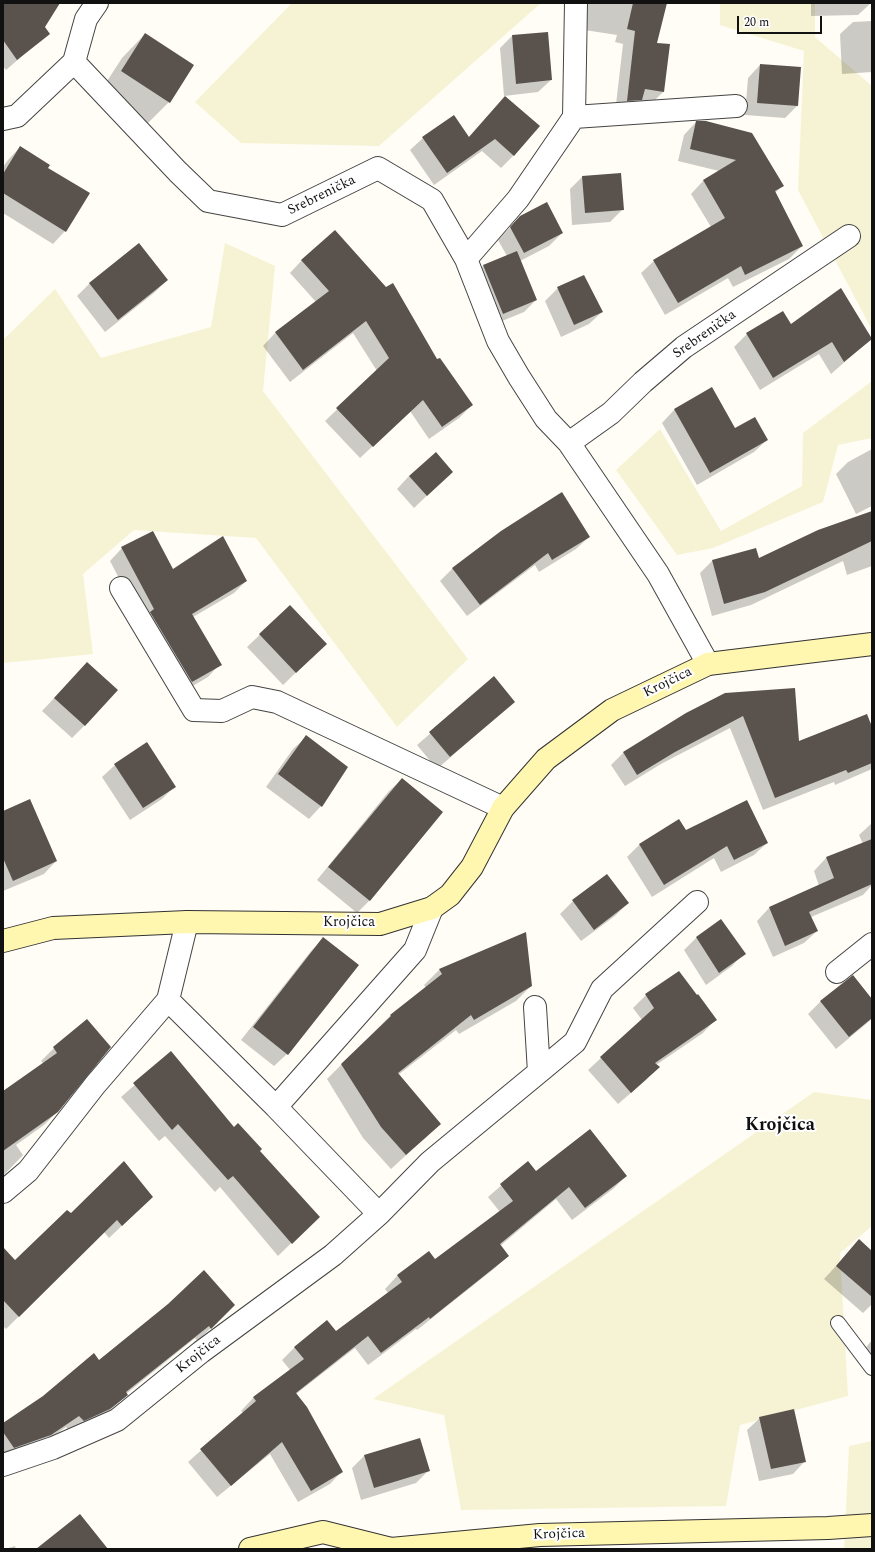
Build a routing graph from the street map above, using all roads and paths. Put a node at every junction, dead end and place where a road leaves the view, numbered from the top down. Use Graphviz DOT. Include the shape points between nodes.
graph roads {
  1 [pos="97,3"];
  2 [pos="576,3"];
  3 [pos="74,62"];
  4 [pos="736,106"];
  5 [pos="574,117"];
  6 [pos="3,119"];
  7 [pos="849,236"];
  8 [pos="466,259"];
  9 [pos="569,444"];
  10 [pos="121,588"];
  11 [pos="872,644"];
  12 [pos="708,664"];
  13 [pos="504,808"];
  14 [pos="697,902"];
  15 [pos="432,908"];
  16 [pos="187,922"];
  17 [pos="3,941"];
  18 [pos="872,944"];
  19 [pos="837,972"];
  20 [pos="168,1000"];
  21 [pos="535,1006"];
  22 [pos="539,1072"];
  23 [pos="276,1107"];
  24 [pos="3,1192"];
  25 [pos="379,1214"];
  26 [pos="838,1323"];
  27 [pos="872,1368"];
  28 [pos="3,1465"];
  29 [pos="872,1525"];
  30 [pos="250,1549"];
  1 -- 3 [label="street" via="86,19"];
  2 -- 5 [label="street"];
  3 -- 6 [label="street" via="17,116"];
  3 -- 8 [label="street, Srebrenička" via="208,201 282,215 378,168 432,200"];
  4 -- 5 [label="street"];
  5 -- 8 [label="street" via="518,199"];
  7 -- 9 [label="street, Srebrenička" via="684,347 611,413"];
  8 -- 9 [label="street, Srebrenička" via="498,341 546,419"];
  9 -- 12 [label="street, Srebrenička" via="658,574"];
  10 -- 13 [label="street" via="194,710 222,711 252,697 277,702"];
  11 -- 12 [label="main road, Krojčica"];
  12 -- 13 [label="main road, Krojčica" via="612,710 546,759"];
  13 -- 15 [label="main road, Krojčica" via="472,867 450,895"];
  14 -- 22 [label="street, Krojčica" via="602,989 575,1042"];
  15 -- 16 [label="main road, Krojčica" via="380,924"];
  15 -- 23 [label="street" via="415,950"];
  16 -- 17 [label="main road, Krojčica" via="53,928"];
  16 -- 20 [label="street"];
  18 -- 19 [label="street"];
  20 -- 23 [label="street"];
  20 -- 24 [label="street" via="95,1085 28,1171"];
  21 -- 22 [label="street"];
  22 -- 25 [label="street, Krojčica" via="430,1162"];
  23 -- 25 [label="street"];
  25 -- 28 [label="street, Krojčica" via="333,1255 201,1352 117,1420 53,1448"];
  26 -- 27 [label="lane"];
  29 -- 30 [label="main road, Krojčica" via="540,1535 391,1549 324,1532"];
}
